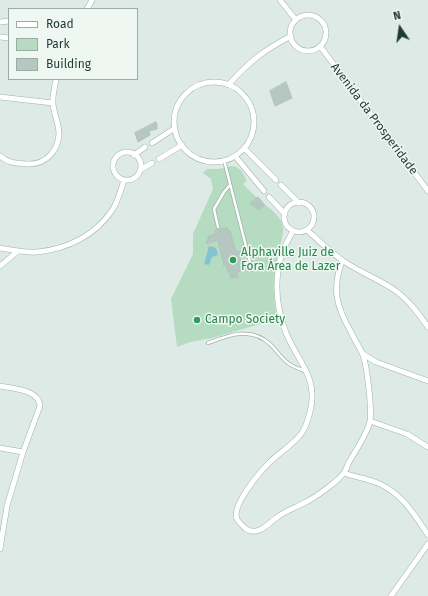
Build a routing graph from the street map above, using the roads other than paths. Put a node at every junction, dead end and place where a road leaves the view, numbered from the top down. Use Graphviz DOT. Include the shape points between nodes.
graph roads {
  1 [pos="280,0"];
  2 [pos="296,20"];
  3 [pos="291,36"];
  4 [pos="320,46"];
  5 [pos="56,80"];
  6 [pos="229,84"];
  7 [pos="0,97"];
  8 [pos="53,103"];
  9 [pos="175,128"];
  10 [pos="152,143"];
  11 [pos="182,145"];
  12 [pos="145,147"];
  13 [pos="244,148"];
  14 [pos="134,154"];
  15 [pos="0,156"];
  16 [pos="235,156"];
  17 [pos="159,159"];
  18 [pos="224,160"];
  19 [pos="152,163"];
  20 [pos="140,170"];
  21 [pos="124,180"];
  22 [pos="276,180"];
  23 [pos="230,185"];
  24 [pos="281,185"];
  25 [pos="264,191"];
  26 [pos="428,191"];
  27 [pos="269,197"];
  28 [pos="299,203"];
  29 [pos="285,214"];
  30 [pos="218,227"];
  31 [pos="307,230"];
  32 [pos="293,231"];
  33 [pos="0,248"];
  34 [pos="18,251"];
  35 [pos="342,261"];
  36 [pos="0,266"];
  37 [pos="252,270"];
  38 [pos="428,327"];
  39 [pos="208,343"];
  40 [pos="363,354"];
  41 [pos="307,372"];
  42 [pos="428,381"];
  43 [pos="0,386"];
  44 [pos="370,421"];
  45 [pos="428,447"];
  46 [pos="0,448"];
  47 [pos="23,452"];
  48 [pos="344,473"];
  49 [pos="0,505"];
  50 [pos="7,506"];
  51 [pos="428,535"];
  52 [pos="428,544"];
  53 [pos="0,549"];
  54 [pos="391,596"];
  1 -- 2 [label="street"];
  2 -- 3 [label="street" via="292,25"];
  2 -- 4 [label="street" via="310,15 320,20 326,29 326,35"];
  3 -- 4 [label="street" via="300,49 312,50"];
  3 -- 6 [label="street" via="254,58"];
  4 -- 26 [label="street, Avenida da Prosperidade"];
  5 -- 8 [label="street"];
  6 -- 9 [label="street" via="205,83 194,87 178,105"];
  6 -- 13 [label="street" via="248,100 253,112 253,131"];
  7 -- 8 [label="street"];
  8 -- 15 [label="street" via="59,133 53,153 47,159 33,164 7,162"];
  9 -- 10 [label="street"];
  9 -- 11 [label="street"];
  11 -- 17 [label="street"];
  11 -- 18 [label="street" via="201,159"];
  12 -- 14 [label="street"];
  13 -- 16 [label="street"];
  13 -- 22 [label="street"];
  14 -- 20 [label="street" via="140,161"];
  14 -- 21 [label="street" via="121,154 115,160 115,173"];
  16 -- 18 [label="street"];
  16 -- 25 [label="street"];
  18 -- 23 [label="lane"];
  19 -- 20 [label="street"];
  20 -- 21 [label="street" via="135,178"];
  21 -- 34 [label="street" via="114,208 99,226 79,240 59,248 36,252"];
  23 -- 30 [label="lane" via="214,209"];
  23 -- 37 [label="lane"];
  24 -- 28 [label="street"];
  27 -- 29 [label="street"];
  28 -- 29 [label="street" via="290,206"];
  28 -- 31 [label="street" via="308,205 314,213 313,223"];
  29 -- 32 [label="street" via="286,224"];
  31 -- 32 [label="street"];
  31 -- 35 [label="street"];
  32 -- 41 [label="street" via="278,268 277,298 286,333"];
  33 -- 34 [label="street"];
  34 -- 36 [label="street"];
  35 -- 38 [label="street" via="394,290 416,310"];
  35 -- 40 [label="street" via="336,282 337,301 346,324"];
  39 -- 41 [label="lane" via="235,334 251,333 271,345 288,364"];
  40 -- 42 [label="street" via="376,362"];
  40 -- 44 [label="street"];
  41 -- 48 [label="street" via="313,396 307,423 296,441 268,464 248,488 237,509 237,518 249,530 262,529 282,514 316,497"];
  43 -- 47 [label="street" via="33,394 39,400 39,409"];
  44 -- 45 [label="street" via="407,434"];
  44 -- 48 [label="street"];
  46 -- 47 [label="street"];
  47 -- 50 [label="street"];
  48 -- 51 [label="street" via="379,484 396,494 408,506"];
  49 -- 50 [label="street"];
  50 -- 53 [label="street"];
  52 -- 54 [label="street"];
}
